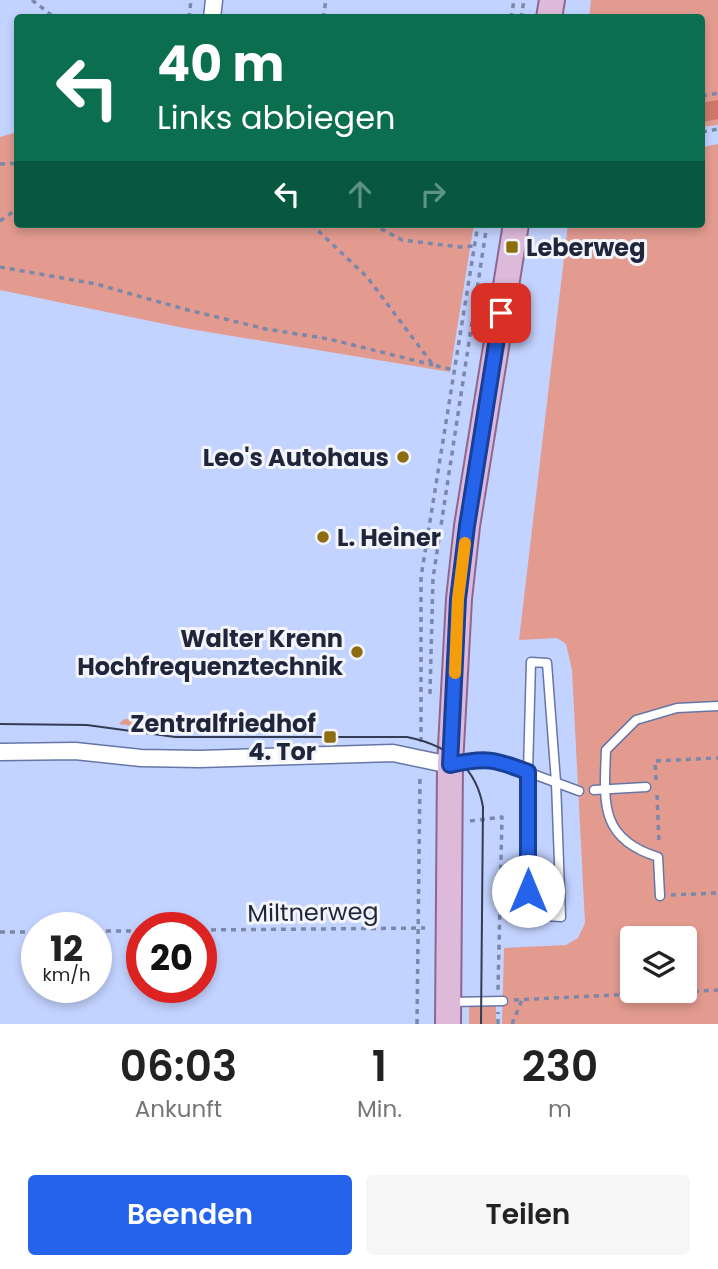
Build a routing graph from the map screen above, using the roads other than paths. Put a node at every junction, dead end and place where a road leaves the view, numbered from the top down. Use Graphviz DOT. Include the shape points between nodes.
graph roads {
  1 [pos="515,228"];
  2 [pos="718,706"];
  3 [pos="0,752"];
  4 [pos="450,765"];
  5 [pos="528,772"];
  6 [pos="556,782"];
  7 [pos="646,787"];
  8 [pos="604,789"];
  9 [pos="594,790"];
  10 [pos="579,791"];
  11 [pos="660,896"];
  12 [pos="500,1000"];
  13 [pos="448,1013"];
  1 -- 4 [label="main road" via="458,599"];
  2 -- 8 [label="lane" via="677,708 636,720 606,750"];
  3 -- 4 [label="street" via="75,751 200,759 393,754"];
  4 -- 5 [label="lane" via="495,760"];
  4 -- 13 [label="main road"];
  5 -- 6 [label="lane"];
  5 -- 6 [label="lane" via="531,662 547,663"];
  5 -- 6 [label="lane" via="529,915 561,917"];
  6 -- 10 [label="lane"];
  7 -- 8 [label="lane"];
  8 -- 9 [label="lane"];
  8 -- 11 [label="lane" via="608,820 620,838 638,851 658,857"];
  12 -- 13 [label="lane"];
}
